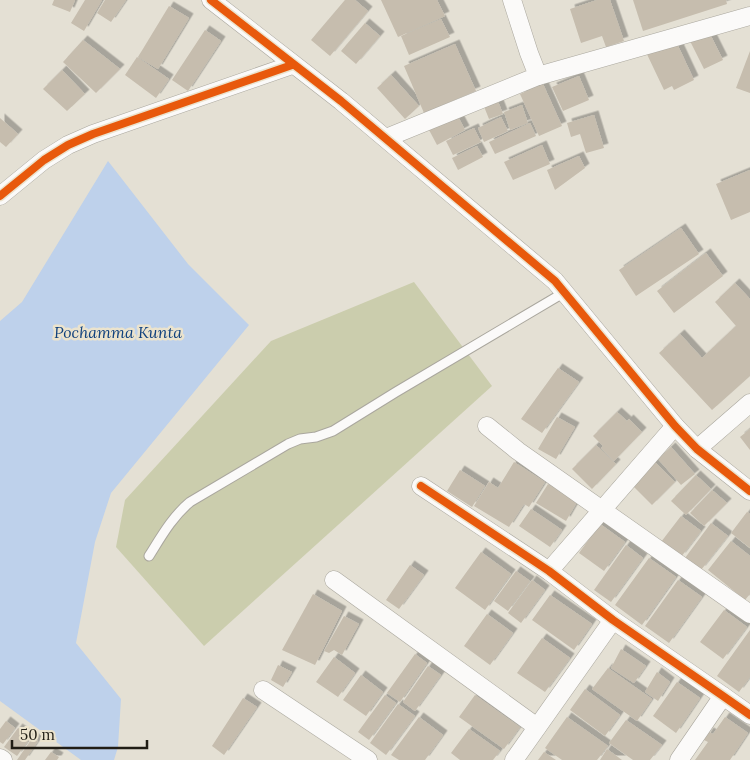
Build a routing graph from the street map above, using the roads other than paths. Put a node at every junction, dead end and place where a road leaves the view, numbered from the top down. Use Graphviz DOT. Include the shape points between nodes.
graph roads {
  1 [pos="212,0"];
  2 [pos="512,0"];
  3 [pos="750,16"];
  4 [pos="292,64"];
  5 [pos="538,76"];
  6 [pos="386,138"];
  7 [pos="0,196"];
  8 [pos="564,292"];
  9 [pos="750,403"];
  10 [pos="487,426"];
  11 [pos="675,426"];
  12 [pos="697,449"];
  13 [pos="422,486"];
  14 [pos="750,490"];
  15 [pos="602,510"];
  16 [pos="149,556"];
  17 [pos="549,571"];
  18 [pos="334,580"];
  19 [pos="750,614"];
  20 [pos="613,620"];
  21 [pos="263,690"];
  22 [pos="723,696"];
  23 [pos="750,715"];
  24 [pos="537,727"];
  25 [pos="368,760"];
  26 [pos="514,760"];
  27 [pos="678,760"];
  1 -- 4 [label="street"];
  2 -- 5 [label="street"];
  3 -- 5 [label="street"];
  4 -- 6 [label="street"];
  4 -- 7 [label="street" via="68,145"];
  5 -- 6 [label="street"];
  6 -- 8 [label="street" via="556,281"];
  8 -- 11 [label="street"];
  8 -- 16 [label="lane" via="333,431 288,444 190,502 166,528"];
  9 -- 12 [label="street"];
  10 -- 15 [label="street"];
  11 -- 12 [label="street"];
  11 -- 15 [label="street"];
  12 -- 14 [label="street"];
  13 -- 17 [label="street"];
  15 -- 17 [label="street"];
  15 -- 19 [label="street"];
  17 -- 20 [label="street"];
  18 -- 24 [label="street"];
  20 -- 22 [label="street"];
  20 -- 24 [label="street"];
  21 -- 25 [label="street"];
  22 -- 23 [label="street"];
  22 -- 27 [label="street"];
  24 -- 26 [label="street"];
}
